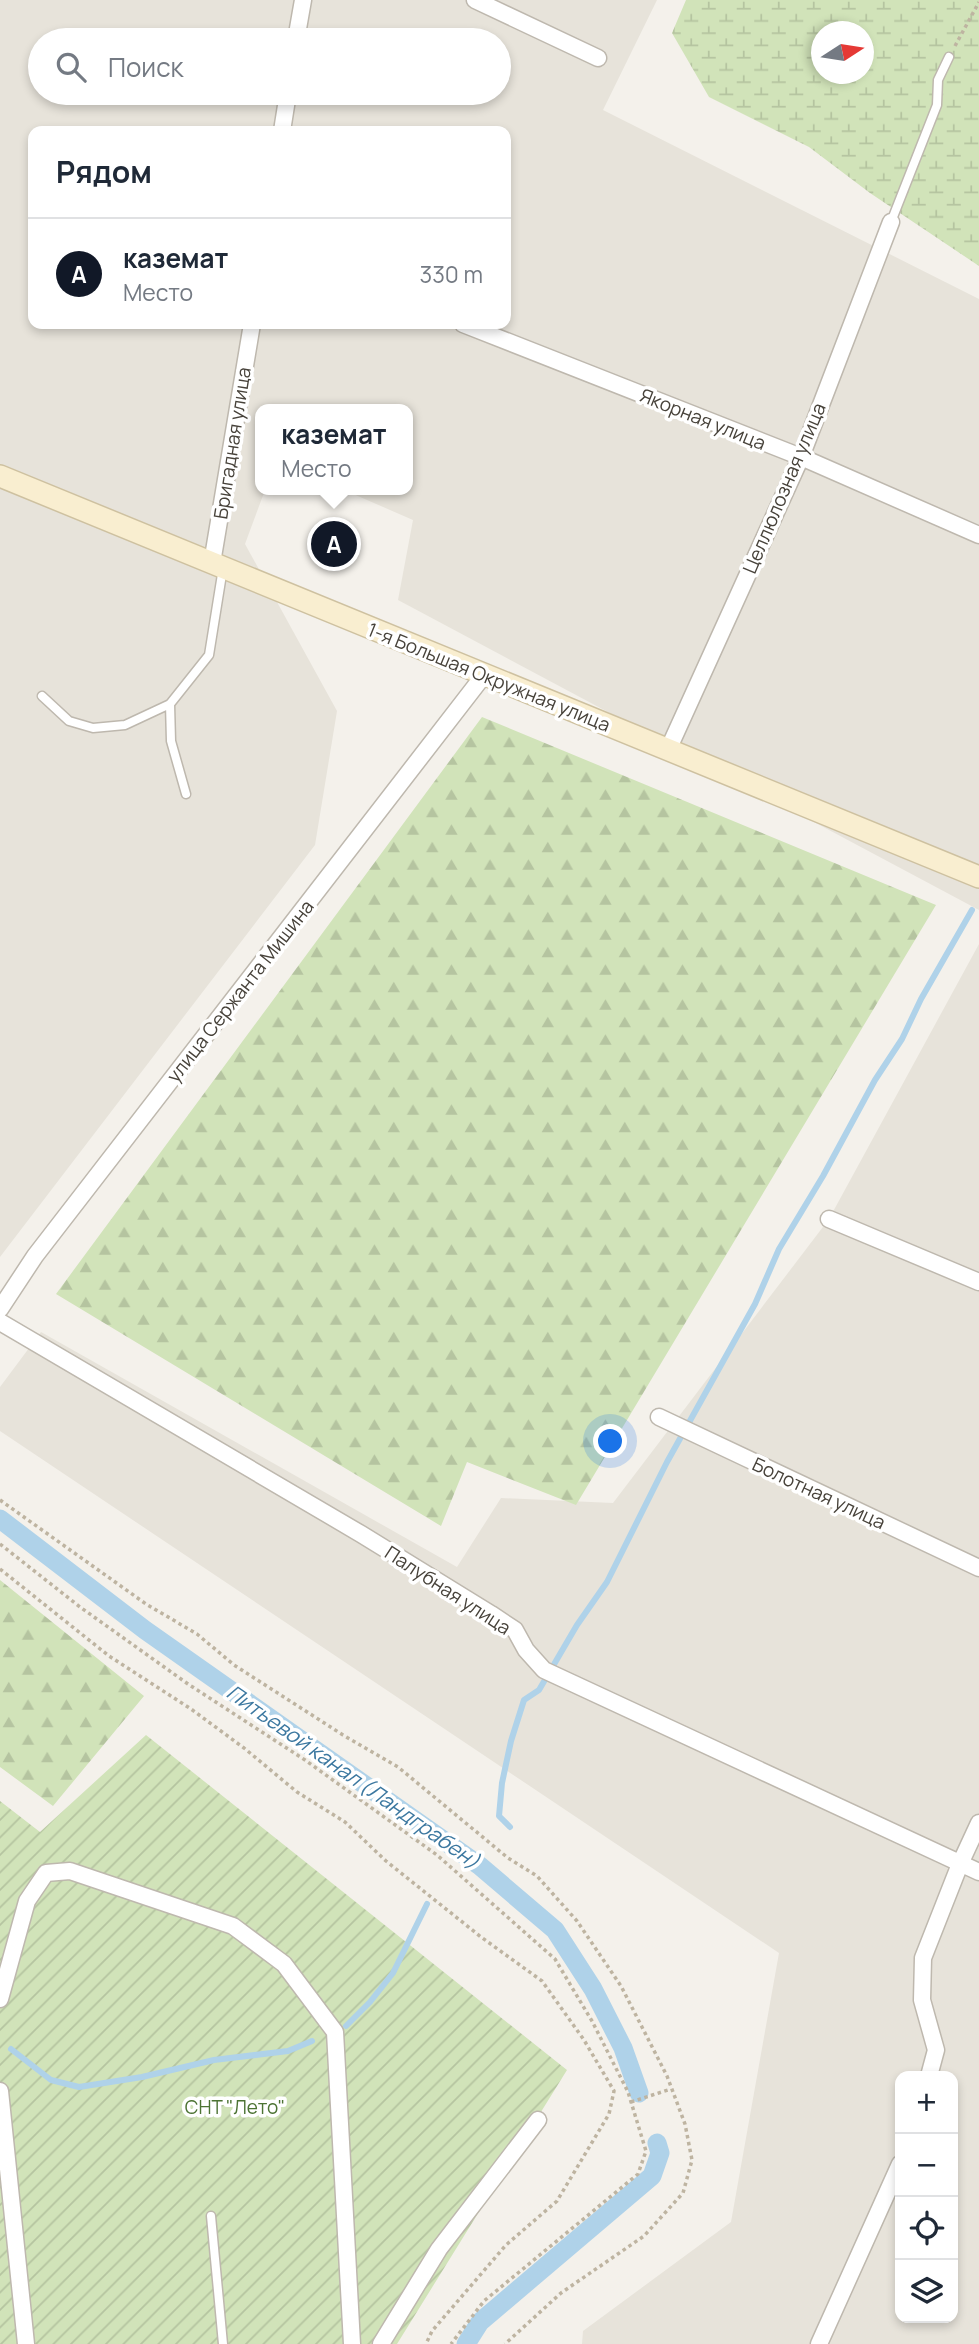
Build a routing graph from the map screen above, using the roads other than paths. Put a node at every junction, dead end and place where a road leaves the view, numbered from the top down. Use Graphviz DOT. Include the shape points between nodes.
graph roads {
  1 [pos="303,0"];
  2 [pos="475,0"];
  3 [pos="298,28"];
  4 [pos="949,57"];
  5 [pos="598,58"];
  6 [pos="286,105"];
  7 [pos="283,126"];
  8 [pos="891,222"];
  9 [pos="251,329"];
  10 [pos="476,329"];
  11 [pos="801,457"];
  12 [pos="0,475"];
  13 [pos="979,535"];
  14 [pos="218,565"];
  15 [pos="484,675"];
  16 [pos="42,696"];
  17 [pos="170,704"];
  18 [pos="668,750"];
  19 [pos="187,794"];
  20 [pos="979,877"];
  21 [pos="829,1219"];
  22 [pos="979,1282"];
  23 [pos="0,1309"];
  24 [pos="0,1322"];
  25 [pos="659,1417"];
  26 [pos="979,1568"];
  27 [pos="979,1823"];
  28 [pos="960,1864"];
  29 [pos="979,1872"];
  30 [pos="0,1999"];
  31 [pos="930,2071"];
  32 [pos="0,2091"];
  33 [pos="538,2120"];
  34 [pos="895,2175"];
  35 [pos="211,2216"];
  36 [pos="26,2344"];
  37 [pos="223,2344"];
  38 [pos="352,2344"];
  39 [pos="381,2344"];
  40 [pos="819,2344"];
  1 -- 3 [label="street"];
  2 -- 5 [label="street"];
  4 -- 8 [label="lane" via="938,80 937,105"];
  6 -- 7 [label="street"];
  8 -- 11 [label="street, Целлюлозная улица"];
  9 -- 14 [label="street, Бригадная улица"];
  10 -- 11 [label="street, Якорная улица"];
  11 -- 13 [label="street, Якорная улица"];
  11 -- 18 [label="street, Целлюлозная улица"];
  12 -- 14 [label="street, 1-я Большая Окружная улица"];
  14 -- 15 [label="street, 1-я Большая Окружная улица"];
  14 -- 17 [label="lane" via="209,655"];
  15 -- 18 [label="street, 1-я Большая Окружная улица"];
  15 -- 23 [label="street, улица Сержанта Мишина" via="35,1256"];
  16 -- 17 [label="lane" via="69,721 93,728 125,724"];
  17 -- 19 [label="lane" via="170,741"];
  18 -- 20 [label="street, 1-я Большая Окружная улица"];
  21 -- 22 [label="street"];
  24 -- 28 [label="street, Палубная улица" via="491,1614 515,1630 544,1670"];
  25 -- 26 [label="street, Болотная улица"];
  27 -- 28 [label="street"];
  28 -- 29 [label="street, Палубная улица"];
  28 -- 31 [label="street" via="923,1958 922,2000 936,2050"];
  30 -- 38 [label="street" via="27,1901 46,1873 70,1871 233,1926 284,1964 335,2032"];
  32 -- 36 [label="street"];
  33 -- 39 [label="street" via="439,2249"];
  34 -- 40 [label="street"];
  35 -- 37 [label="lane"];
}
